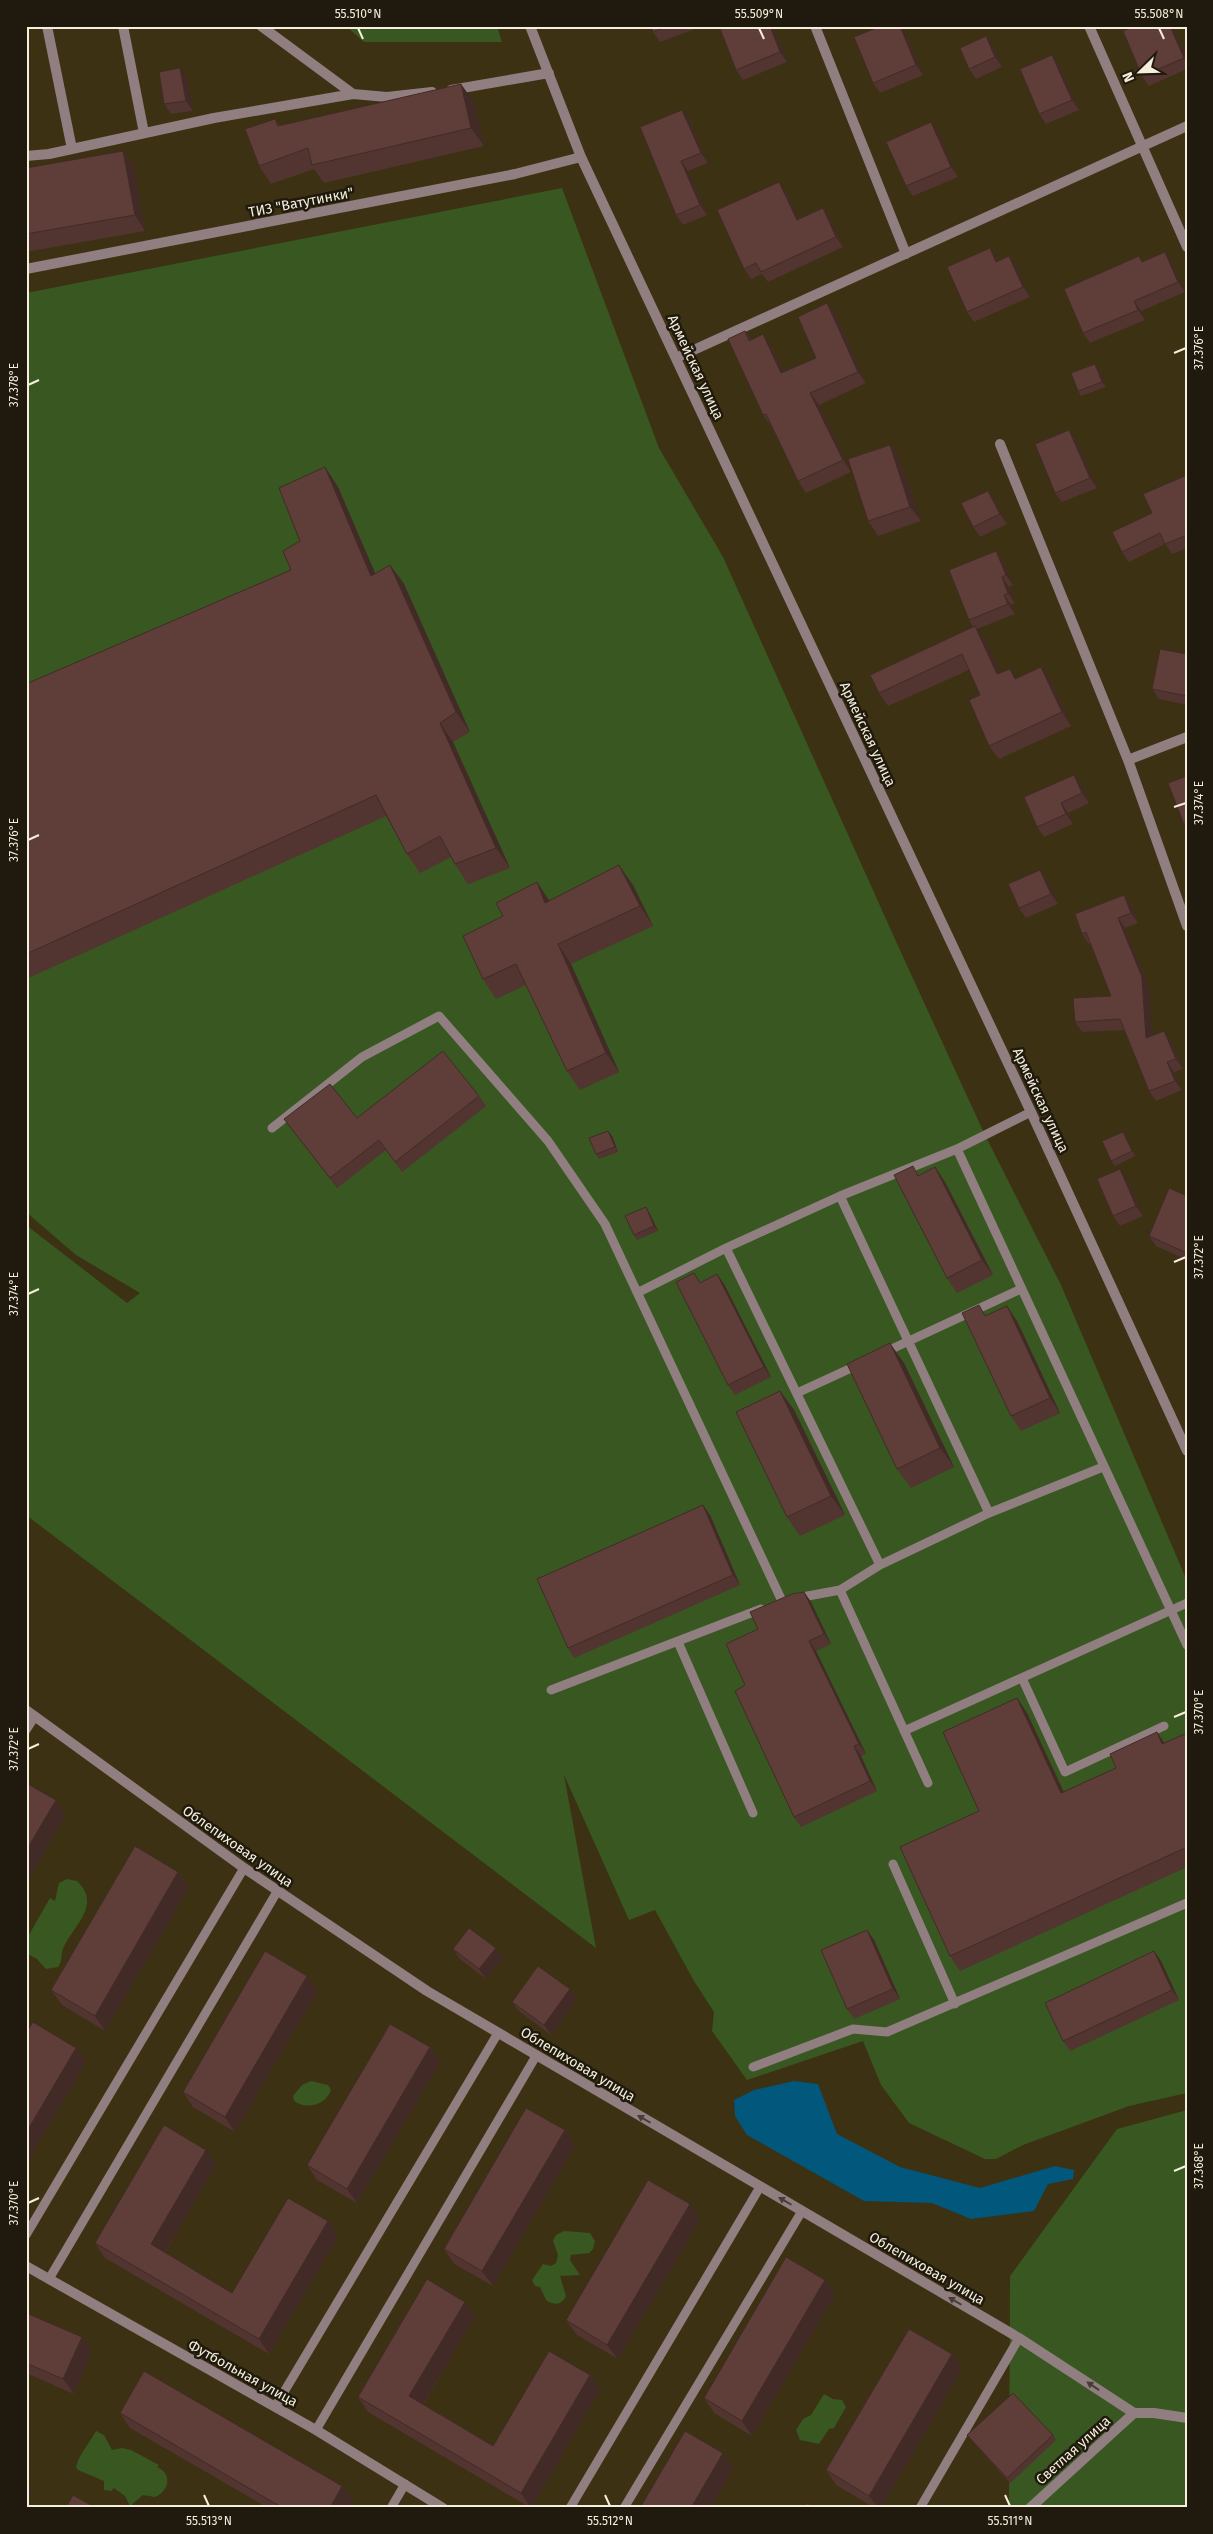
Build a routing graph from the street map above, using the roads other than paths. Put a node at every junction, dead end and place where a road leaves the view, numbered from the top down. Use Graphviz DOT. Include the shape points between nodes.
graph roads {
  1 [pos="47,26"];
  2 [pos="123,26"];
  3 [pos="261,26"];
  4 [pos="530,26"];
  5 [pos="815,26"];
  6 [pos="1089,26"];
  7 [pos="549,73"];
  8 [pos="353,94"];
  9 [pos="1187,126"];
  10 [pos="144,133"];
  11 [pos="1142,146"];
  12 [pos="72,149"];
  13 [pos="26,156"];
  14 [pos="581,157"];
  15 [pos="1187,247"];
  16 [pos="906,254"];
  17 [pos="26,269"];
  18 [pos="676,358"];
  19 [pos="1000,444"];
  20 [pos="1187,737"];
  21 [pos="1128,760"];
  22 [pos="1187,926"];
  23 [pos="1031,1112"];
  24 [pos="272,1128"];
  25 [pos="957,1149"];
  26 [pos="840,1196"];
  27 [pos="726,1248"];
  28 [pos="1021,1289"];
  29 [pos="639,1292"];
  30 [pos="909,1341"];
  31 [pos="797,1393"];
  32 [pos="1187,1451"];
  33 [pos="1103,1468"];
  34 [pos="989,1513"];
  35 [pos="880,1564"];
  36 [pos="840,1590"];
  37 [pos="782,1601"];
  38 [pos="1187,1603"];
  39 [pos="1172,1611"];
  40 [pos="678,1642"];
  41 [pos="1187,1645"];
  42 [pos="1022,1678"];
  43 [pos="551,1690"];
  44 [pos="31,1713"];
  45 [pos="1164,1726"];
  46 [pos="26,1730"];
  47 [pos="904,1731"];
  48 [pos="928,1783"];
  49 [pos="753,1814"];
  50 [pos="893,1864"];
  51 [pos="244,1868"];
  52 [pos="278,1890"];
  53 [pos="1187,1903"];
  54 [pos="954,2004"];
  55 [pos="498,2033"];
  56 [pos="536,2056"];
  57 [pos="753,2067"];
  58 [pos="760,2187"];
  59 [pos="802,2211"];
  60 [pos="26,2235"];
  61 [pos="26,2266"];
  62 [pos="49,2280"];
  63 [pos="1019,2338"];
  64 [pos="275,2407"];
  65 [pos="1134,2413"];
  66 [pos="1187,2418"];
  67 [pos="316,2430"];
  68 [pos="405,2484"];
  69 [pos="391,2508"];
  70 [pos="444,2508"];
  71 [pos="570,2508"];
  72 [pos="624,2508"];
  73 [pos="920,2508"];
  74 [pos="1030,2508"];
  1 -- 12 [label="street"];
  2 -- 10 [label="street"];
  3 -- 8 [label="street"];
  4 -- 7 [label="street, Армейская улица"];
  5 -- 16 [label="street"];
  6 -- 11 [label="street"];
  7 -- 8 [label="street" via="419,94 387,97"];
  7 -- 14 [label="street, Армейская улица"];
  8 -- 10 [label="street"];
  9 -- 11 [label="street"];
  10 -- 12 [label="street"];
  11 -- 15 [label="street"];
  11 -- 16 [label="street"];
  12 -- 13 [label="street"];
  14 -- 17 [label="street, ТИЗ \"Ватутинки\"" via="515,174"];
  14 -- 18 [label="street, Армейская улица"];
  16 -- 18 [label="street"];
  18 -- 23 [label="street, Армейская улица"];
  19 -- 21 [label="street"];
  20 -- 21 [label="street"];
  21 -- 22 [label="street"];
  23 -- 25 [label="lane"];
  23 -- 32 [label="street, Армейская улица"];
  24 -- 29 [label="lane" via="362,1057 439,1016 548,1141 605,1224"];
  25 -- 26 [label="lane"];
  25 -- 28 [label="lane"];
  26 -- 27 [label="lane"];
  26 -- 30 [label="lane"];
  27 -- 29 [label="lane"];
  27 -- 31 [label="lane"];
  28 -- 30 [label="lane"];
  28 -- 33 [label="lane"];
  29 -- 37 [label="lane"];
  30 -- 31 [label="lane"];
  30 -- 34 [label="lane"];
  31 -- 35 [label="lane"];
  33 -- 34 [label="lane"];
  33 -- 39 [label="lane"];
  34 -- 35 [label="lane"];
  35 -- 36 [label="lane"];
  36 -- 37 [label="lane"];
  36 -- 47 [label="lane"];
  37 -- 40 [label="lane"];
  38 -- 39 [label="lane"];
  39 -- 41 [label="lane"];
  39 -- 42 [label="lane"];
  40 -- 43 [label="lane"];
  40 -- 49 [label="lane"];
  42 -- 45 [label="lane" via="1065,1772"];
  42 -- 47 [label="lane"];
  44 -- 46 [label="lane"];
  44 -- 51 [label="street, Облепиховая улица"];
  47 -- 48 [label="lane"];
  50 -- 54 [label="lane"];
  51 -- 52 [label="street, Облепиховая улица"];
  51 -- 60 [label="lane"];
  52 -- 55 [label="street, Облепиховая улица" via="382,1962"];
  52 -- 62 [label="lane"];
  53 -- 54 [label="lane"];
  54 -- 57 [label="lane" via="887,2032 853,2029"];
  55 -- 56 [label="street, Облепиховая улица"];
  55 -- 64 [label="lane"];
  58 -- 56 [label="street, Облепиховая улица, one-way"];
  56 -- 67 [label="lane"];
  59 -- 58 [label="street, Облепиховая улица, one-way"];
  58 -- 71 [label="lane"];
  63 -- 59 [label="street, Облепиховая улица, one-way"];
  59 -- 72 [label="lane"];
  61 -- 62 [label="street, Футбольная улица"];
  62 -- 64 [label="street, Футбольная улица"];
  65 -- 63 [label="street, Облепиховая улица, one-way"];
  63 -- 73 [label="lane"];
  64 -- 67 [label="street, Футбольная улица"];
  65 -- 66 [label="street"];
  65 -- 74 [label="street, Светлая улица"];
  67 -- 68 [label="street, Футбольная улица"];
  68 -- 69 [label="lane"];
  68 -- 70 [label="street, Футбольная улица"];
}
